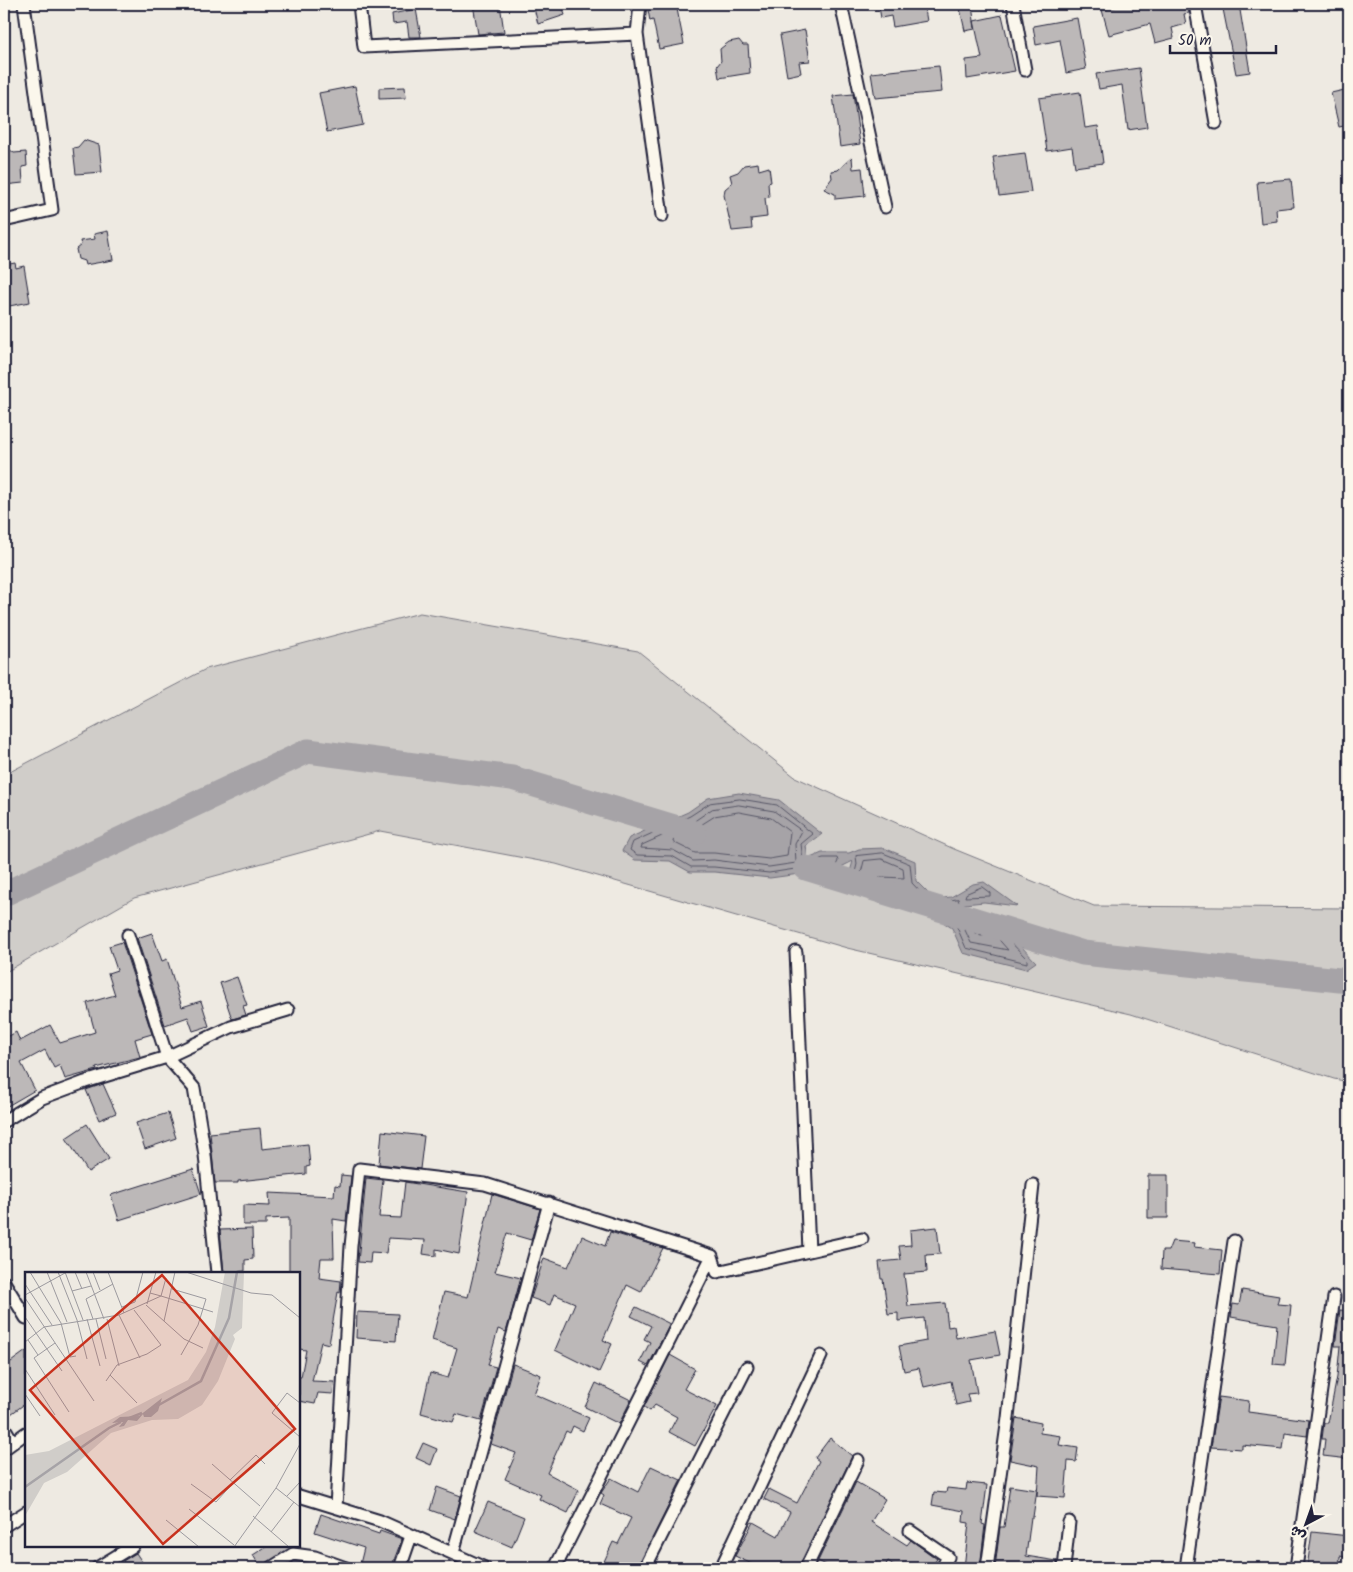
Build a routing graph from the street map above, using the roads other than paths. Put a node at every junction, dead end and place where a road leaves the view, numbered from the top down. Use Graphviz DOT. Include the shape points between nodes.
graph roads {
  1 [pos="24,4"];
  2 [pos="359,4"];
  3 [pos="640,4"];
  4 [pos="841,4"];
  5 [pos="1013,4"];
  6 [pos="1195,4"];
  7 [pos="637,34"];
  8 [pos="1025,70"];
  9 [pos="1216,123"];
  10 [pos="885,207"];
  11 [pos="662,216"];
  12 [pos="4,221"];
  13 [pos="128,935"];
  14 [pos="796,952"];
  15 [pos="288,1010"];
  16 [pos="167,1057"];
  17 [pos="4,1121"];
  18 [pos="1033,1186"];
  19 [pos="549,1203"];
  20 [pos="862,1239"];
  21 [pos="1234,1241"];
  22 [pos="809,1251"];
  23 [pos="712,1256"];
  24 [pos="217,1272"];
  25 [pos="4,1282"];
  26 [pos="1334,1297"];
  27 [pos="25,1316"];
  28 [pos="821,1356"];
  29 [pos="747,1367"];
  30 [pos="4,1427"];
  31 [pos="25,1434"];
  32 [pos="8,1445"];
  33 [pos="858,1460"];
  34 [pos="300,1496"];
  35 [pos="336,1507"];
  36 [pos="25,1513"];
  37 [pos="1069,1522"];
  38 [pos="4,1526"];
  39 [pos="910,1532"];
  40 [pos="411,1536"];
  41 [pos="131,1547"];
  42 [pos="453,1553"];
  43 [pos="97,1568"];
  44 [pos="271,1568"];
  45 [pos="346,1568"];
  46 [pos="400,1568"];
  47 [pos="484,1568"];
  48 [pos="555,1568"];
  49 [pos="645,1568"];
  50 [pos="720,1568"];
  51 [pos="806,1568"];
  52 [pos="942,1568"];
  53 [pos="987,1568"];
  54 [pos="1064,1568"];
  55 [pos="1186,1568"];
  56 [pos="1296,1568"];
  1 -- 12 [label="street" via="52,210"];
  2 -- 7 [label="street" via="364,47"];
  3 -- 7 [label="street"];
  4 -- 10 [label="street"];
  5 -- 8 [label="street"];
  6 -- 9 [label="street"];
  7 -- 11 [label="street"];
  13 -- 16 [label="street"];
  14 -- 22 [label="street"];
  15 -- 16 [label="street" via="231,1028"];
  16 -- 17 [label="street" via="42,1098"];
  16 -- 24 [label="street" via="194,1088 205,1155"];
  18 -- 53 [label="street" via="1008,1418"];
  19 -- 23 [label="street"];
  19 -- 35 [label="street" via="485,1184 360,1169 351,1246"];
  19 -- 42 [label="street"];
  20 -- 22 [label="street"];
  21 -- 55 [label="street"];
  22 -- 23 [label="street" via="717,1272"];
  23 -- 48 [label="street"];
  25 -- 27 [label="street"];
  26 -- 56 [label="street"];
  28 -- 50 [label="street"];
  29 -- 49 [label="street"];
  30 -- 32 [label="street"];
  31 -- 32 [label="street"];
  33 -- 51 [label="street"];
  34 -- 35 [label="street"];
  35 -- 40 [label="street" via="380,1521"];
  36 -- 38 [label="street"];
  37 -- 54 [label="street"];
  39 -- 52 [label="street" via="948,1557"];
  40 -- 42 [label="street"];
  40 -- 46 [label="street"];
  41 -- 43 [label="street"];
  42 -- 47 [label="street"];
  44 -- 45 [label="street" via="293,1554 315,1557"];
}
